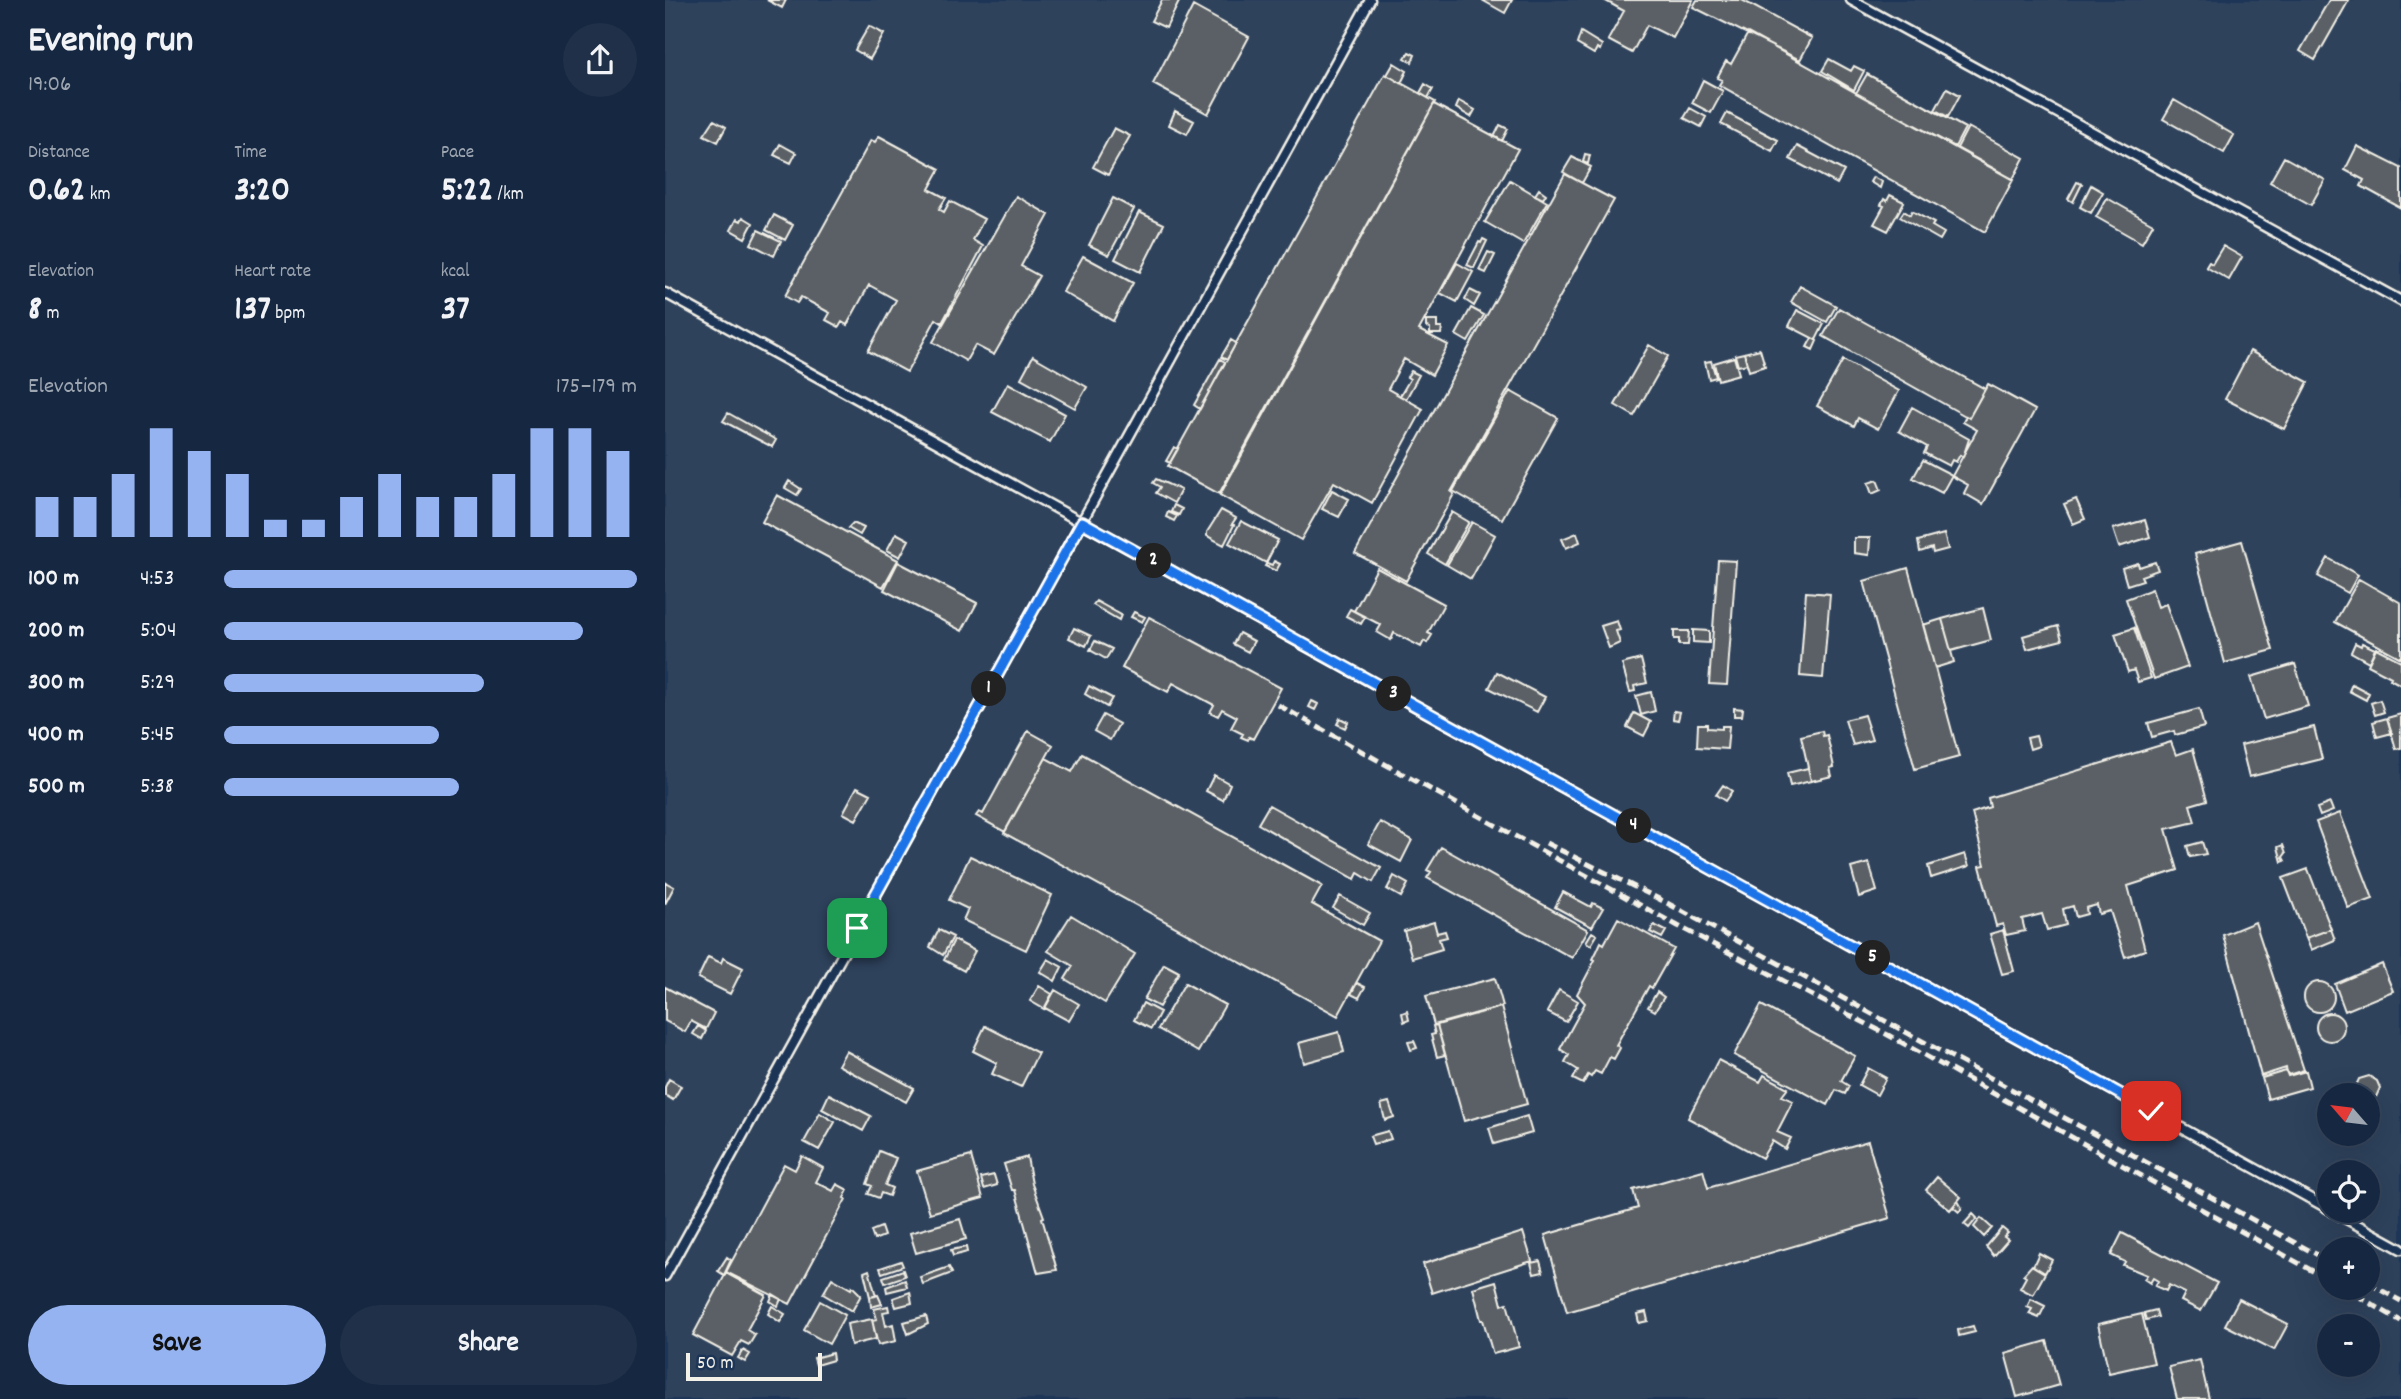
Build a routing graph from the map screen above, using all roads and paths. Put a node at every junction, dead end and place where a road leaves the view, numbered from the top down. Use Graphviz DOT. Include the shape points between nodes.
graph roads {
  1 [pos="1370,0"];
  2 [pos="1851,0"];
  3 [pos="665,293"];
  4 [pos="2401,301"];
  5 [pos="1082,522"];
  6 [pos="2317,1202"];
  7 [pos="2354,1223"];
  8 [pos="2401,1249"];
  9 [pos="665,1276"];
  1 -- 5 [label="lane"];
  2 -- 4 [label="lane"];
  3 -- 5 [label="lane"];
  5 -- 6 [label="lane"];
  5 -- 9 [label="lane"];
  7 -- 8 [label="lane"];
}
